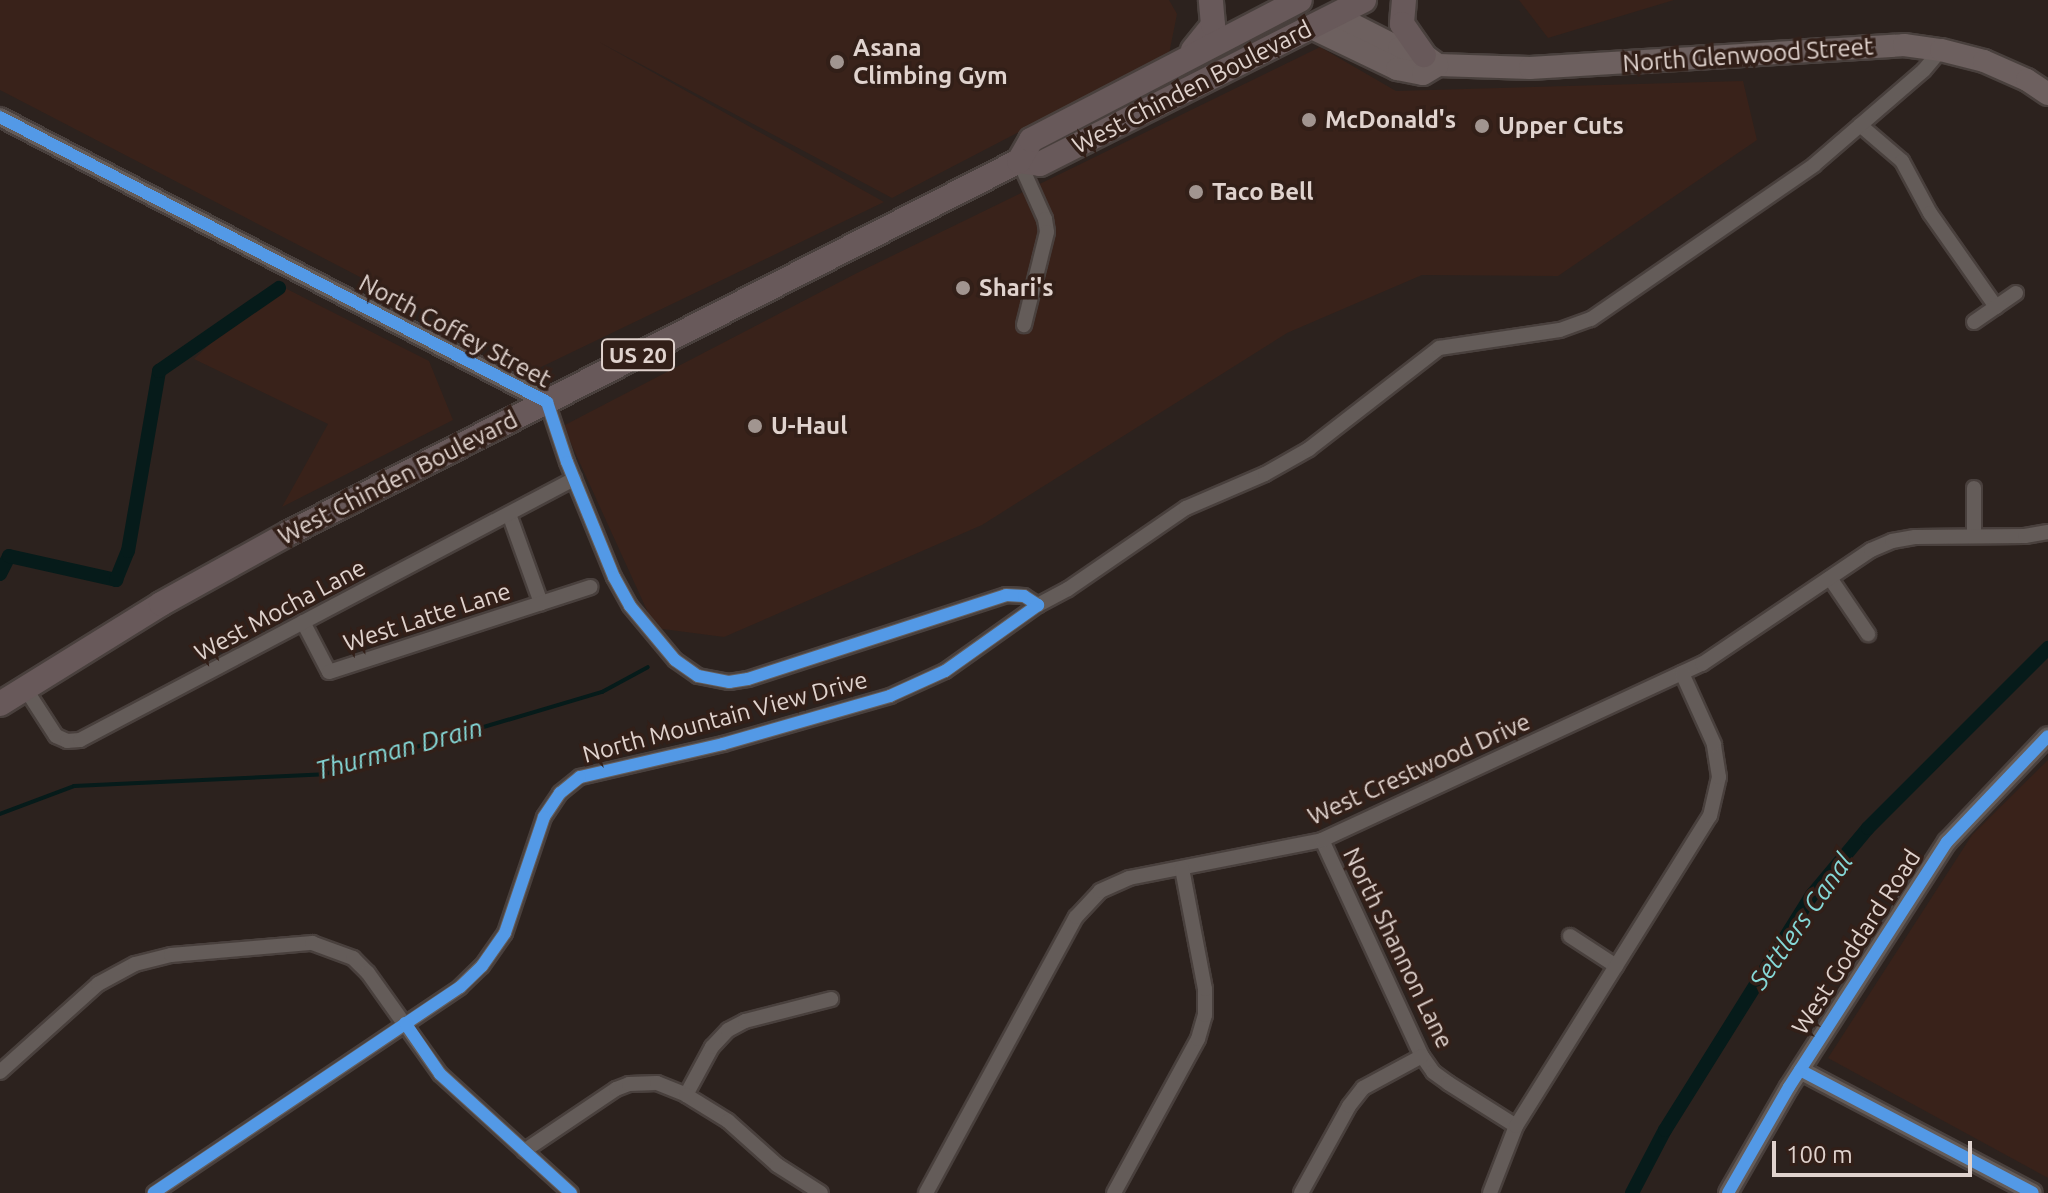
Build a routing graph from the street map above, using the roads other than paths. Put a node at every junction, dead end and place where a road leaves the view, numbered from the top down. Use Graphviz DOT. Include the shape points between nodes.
graph roads {
  1 [pos="1211,0"];
  2 [pos="1308,0"];
  3 [pos="1364,0"];
  4 [pos="1404,0"];
  5 [pos="1281,3"];
  6 [pos="1334,15"];
  7 [pos="1310,27"];
  8 [pos="1941,50"];
  9 [pos="1189,55"];
  10 [pos="1431,60"];
  11 [pos="2048,94"];
  12 [pos="0,117"];
  13 [pos="1860,125"];
  14 [pos="1019,161"];
  15 [pos="2016,293"];
  16 [pos="1996,307"];
  17 [pos="1974,322"];
  18 [pos="1024,325"];
  19 [pos="547,402"];
  20 [pos="574,479"];
  21 [pos="1974,488"];
  22 [pos="509,514"];
  23 [pos="2048,532"];
  24 [pos="1974,536"];
  25 [pos="1830,578"];
  26 [pos="591,587"];
  27 [pos="541,603"];
  28 [pos="1038,605"];
  29 [pos="303,622"];
  30 [pos="1868,634"];
  31 [pos="1682,673"];
  32 [pos="25,688"];
  33 [pos="0,704"];
  34 [pos="2048,736"];
  35 [pos="1322,840"];
  36 [pos="1182,868"];
  37 [pos="1570,936"];
  38 [pos="1616,966"];
  39 [pos="831,999"];
  40 [pos="405,1023"];
  41 [pos="1422,1056"];
  42 [pos="1800,1070"];
  43 [pos="0,1072"];
  44 [pos="686,1095"];
  45 [pos="1516,1126"];
  46 [pos="524,1151"];
  47 [pos="154,1193"];
  48 [pos="571,1193"];
  49 [pos="821,1193"];
  50 [pos="926,1193"];
  51 [pos="1114,1193"];
  52 [pos="1301,1193"];
  53 [pos="1490,1193"];
  54 [pos="1729,1193"];
  55 [pos="2033,1193"];
  1 -- 9 [label="main road" via="1213,25"];
  2 -- 6 [label="main road, North Glenwood Street"];
  3 -- 6 [label="main road, West Chinden Boulevard / US 20"];
  4 -- 10 [label="main road" via="1402,24"];
  5 -- 7 [label="main road, North Glenwood Street"];
  5 -- 9 [label="main road, West Chinden Boulevard / US 20"];
  6 -- 7 [label="main road, West Chinden Boulevard / US 20"];
  6 -- 10 [label="main road, North Glenwood Street"];
  7 -- 10 [label="main road, North Glenwood Street" via="1397,69 1423,74"];
  7 -- 14 [label="main road, West Chinden Boulevard / US 20" via="1040,164"];
  8 -- 10 [label="main road, North Glenwood Street" via="1904,45 1540,68"];
  8 -- 11 [label="main road, North Glenwood Street" via="1984,61"];
  8 -- 13 [label="street, North Mountain View Drive"];
  9 -- 14 [label="main road, West Chinden Boulevard / US 20" via="1031,140"];
  12 -- 19 [label="street, North Coffey Street"];
  13 -- 16 [label="street" via="1902,161 1930,213"];
  13 -- 28 [label="street, North Mountain View Drive" via="1767,200 1591,319 1546,333 1439,348 1309,449 1186,508"];
  14 -- 18 [label="street" via="1047,232"];
  14 -- 19 [label="main road, West Chinden Boulevard / US 20"];
  15 -- 16 [label="street"];
  16 -- 17 [label="street"];
  19 -- 20 [label="street, North Coffey Street"];
  19 -- 32 [label="main road, West Chinden Boulevard / US 20" via="289,533"];
  20 -- 22 [label="street, West Mocha Lane"];
  20 -- 28 [label="street, North Coffey Street" via="614,577 645,628 685,669 713,680 748,679 1006,595 1024,596"];
  21 -- 24 [label="street"];
  22 -- 27 [label="street"];
  22 -- 29 [label="street, West Mocha Lane"];
  23 -- 24 [label="street, West Crestwood Drive"];
  24 -- 25 [label="street, West Crestwood Drive" via="1892,541"];
  25 -- 30 [label="street"];
  25 -- 31 [label="street, West Crestwood Drive"];
  26 -- 27 [label="street, West Latte Lane"];
  27 -- 29 [label="street, West Latte Lane" via="329,672"];
  28 -- 40 [label="street, North Mountain View Drive" via="945,671 890,696 723,744 580,777 560,793 544,817 505,933 482,966"];
  29 -- 32 [label="street, West Mocha Lane" via="80,740 54,735"];
  31 -- 35 [label="street, West Crestwood Drive"];
  31 -- 38 [label="street" via="1714,744 1719,777 1710,816"];
  32 -- 33 [label="main road, West Chinden Boulevard / US 20"];
  34 -- 42 [label="street, West Goddard Road" via="1947,842"];
  35 -- 36 [label="street, West Crestwood Drive"];
  35 -- 41 [label="street, North Shannon Lane"];
  36 -- 50 [label="street, West Crestwood Drive" via="1129,878 1100,891 1076,917"];
  36 -- 51 [label="street" via="1205,989 1205,1015 1198,1039"];
  37 -- 38 [label="street"];
  38 -- 45 [label="street"];
  39 -- 44 [label="street" via="728,1030 712,1047"];
  40 -- 43 [label="street" via="368,973 335,948 312,943 171,955 135,964 98,984"];
  40 -- 46 [label="street" via="440,1074"];
  40 -- 47 [label="street, North Mountain View Drive"];
  41 -- 45 [label="street, North Shannon Lane" via="1433,1072"];
  41 -- 52 [label="street" via="1363,1088"];
  42 -- 54 [label="street, West Goddard Road"];
  42 -- 55 [label="street"];
  44 -- 46 [label="street" via="657,1083 629,1084"];
  44 -- 49 [label="street"];
  45 -- 53 [label="street"];
  46 -- 48 [label="street"];
}
